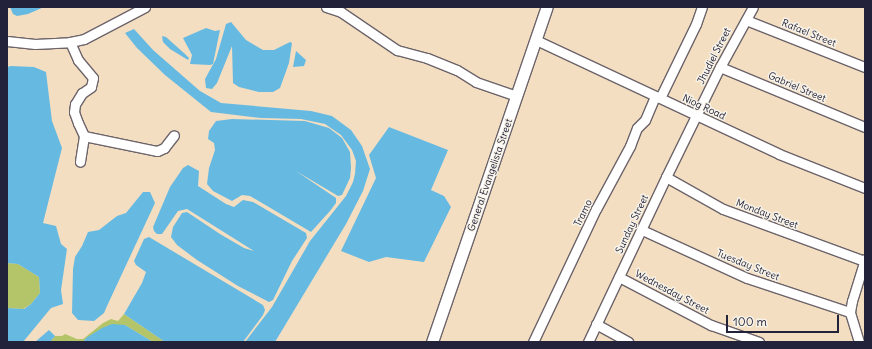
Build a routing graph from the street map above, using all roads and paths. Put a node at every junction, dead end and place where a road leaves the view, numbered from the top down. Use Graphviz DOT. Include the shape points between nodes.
graph roads {
  1 [pos="145,7"];
  2 [pos="326,7"];
  3 [pos="547,7"];
  4 [pos="702,7"];
  5 [pos="753,7"];
  6 [pos="746,20"];
  7 [pos="536,40"];
  8 [pos="7,41"];
  9 [pos="70,42"];
  10 [pos="720,67"];
  11 [pos="865,67"];
  12 [pos="517,96"];
  13 [pos="658,97"];
  14 [pos="697,116"];
  15 [pos="865,127"];
  16 [pos="174,135"];
  17 [pos="84,136"];
  18 [pos="80,162"];
  19 [pos="666,177"];
  20 [pos="865,188"];
  21 [pos="642,230"];
  22 [pos="865,260"];
  23 [pos="620,277"];
  24 [pos="850,312"];
  25 [pos="596,324"];
  26 [pos="432,342"];
  27 [pos="533,342"];
  28 [pos="588,342"];
  29 [pos="628,342"];
  30 [pos="759,342"];
  31 [pos="859,342"];
  1 -- 9 [label="street" via="95,34"];
  2 -- 12 [label="street" via="341,12 397,50 427,58 457,70 476,82"];
  3 -- 7 [label="main road, General Evangelista Street"];
  4 -- 13 [label="street, Tramo" via="696,24"];
  5 -- 6 [label="street, Jhudiel Street"];
  6 -- 10 [label="street, Jhudiel Street"];
  6 -- 11 [label="street, Rafael Street"];
  7 -- 12 [label="main road, General Evangelista Street"];
  7 -- 13 [label="street, Niog Road"];
  8 -- 9 [label="street" via="35,44"];
  9 -- 17 [label="street" via="78,60 93,78 91,87 82,93 75,104 76,117"];
  10 -- 14 [label="street, Jhudiel Street"];
  10 -- 15 [label="street, Gabriel Street"];
  12 -- 26 [label="main road, General Evangelista Street"];
  13 -- 14 [label="street, Niog Road"];
  13 -- 27 [label="street, Tramo" via="645,120 637,128"];
  14 -- 19 [label="street, Sunday Street"];
  14 -- 20 [label="street, Niog Road" via="779,154"];
  16 -- 17 [label="street" via="164,148 157,151"];
  17 -- 18 [label="street"];
  19 -- 21 [label="street, Sunday Street"];
  19 -- 22 [label="street, Monday Street" via="723,209"];
  21 -- 23 [label="street, Sunday Street"];
  21 -- 24 [label="street, Tuesday Street" via="747,278"];
  22 -- 24 [label="street"];
  23 -- 25 [label="street, Sunday Street"];
  23 -- 30 [label="street, Wednesday Street" via="711,325"];
  24 -- 31 [label="street"];
  25 -- 28 [label="street, Sunday Street"];
  25 -- 29 [label="street"];
}
